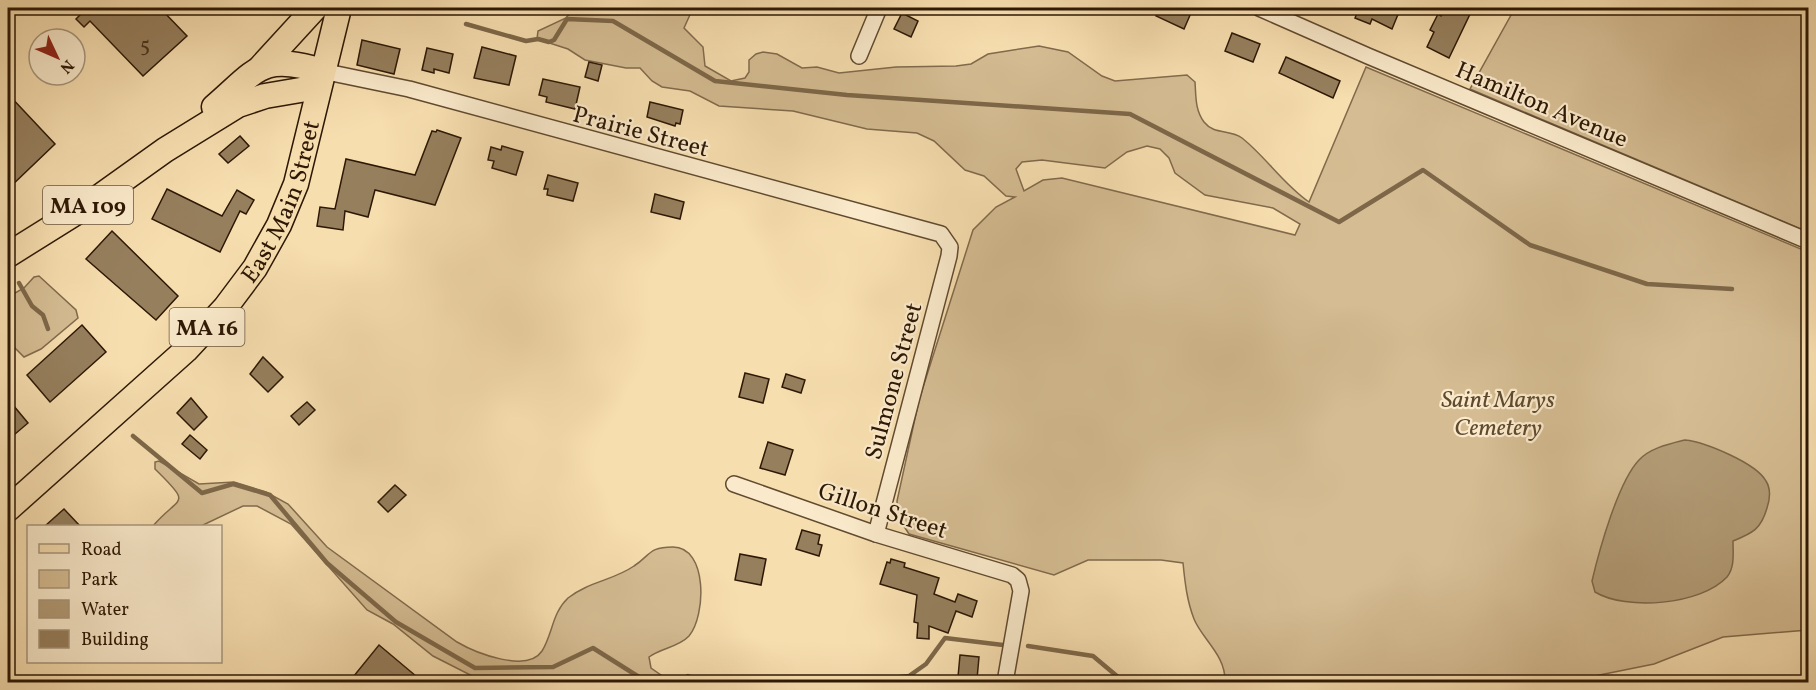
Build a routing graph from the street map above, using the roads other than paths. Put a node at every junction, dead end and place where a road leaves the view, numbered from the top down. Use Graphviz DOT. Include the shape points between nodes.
graph roads {
  1 [pos="315,8"];
  2 [pos="339,8"];
  3 [pos="879,8"];
  4 [pos="1259,8"];
  5 [pos="859,56"];
  6 [pos="250,77"];
  7 [pos="320,79"];
  8 [pos="165,150"];
  9 [pos="947,240"];
  10 [pos="1809,241"];
  11 [pos="8,255"];
  12 [pos="734,484"];
  13 [pos="8,509"];
  14 [pos="876,534"];
  15 [pos="1005,682"];
  1 -- 6 [label="main road"];
  2 -- 7 [label="main road, East Main Street / MA 16"];
  3 -- 5 [label="street"];
  4 -- 10 [label="street, Hamilton Avenue"];
  6 -- 7 [label="main road, MA 109" via="280,62"];
  6 -- 8 [label="main road, MA 109"];
  7 -- 8 [label="main road, MA 109" via="246,101"];
  7 -- 9 [label="street, Prairie Street" via="410,89 931,229"];
  7 -- 13 [label="main road, East Main Street / MA 16" via="291,197 272,240 246,282 186,350"];
  8 -- 11 [label="main road, MA 109"];
  9 -- 14 [label="street, Sulmone Street" via="949,256"];
  12 -- 14 [label="street, Gillon Street"];
  14 -- 15 [label="street, Gillon Street" via="1004,571 1017,579 1021,591"];
}
